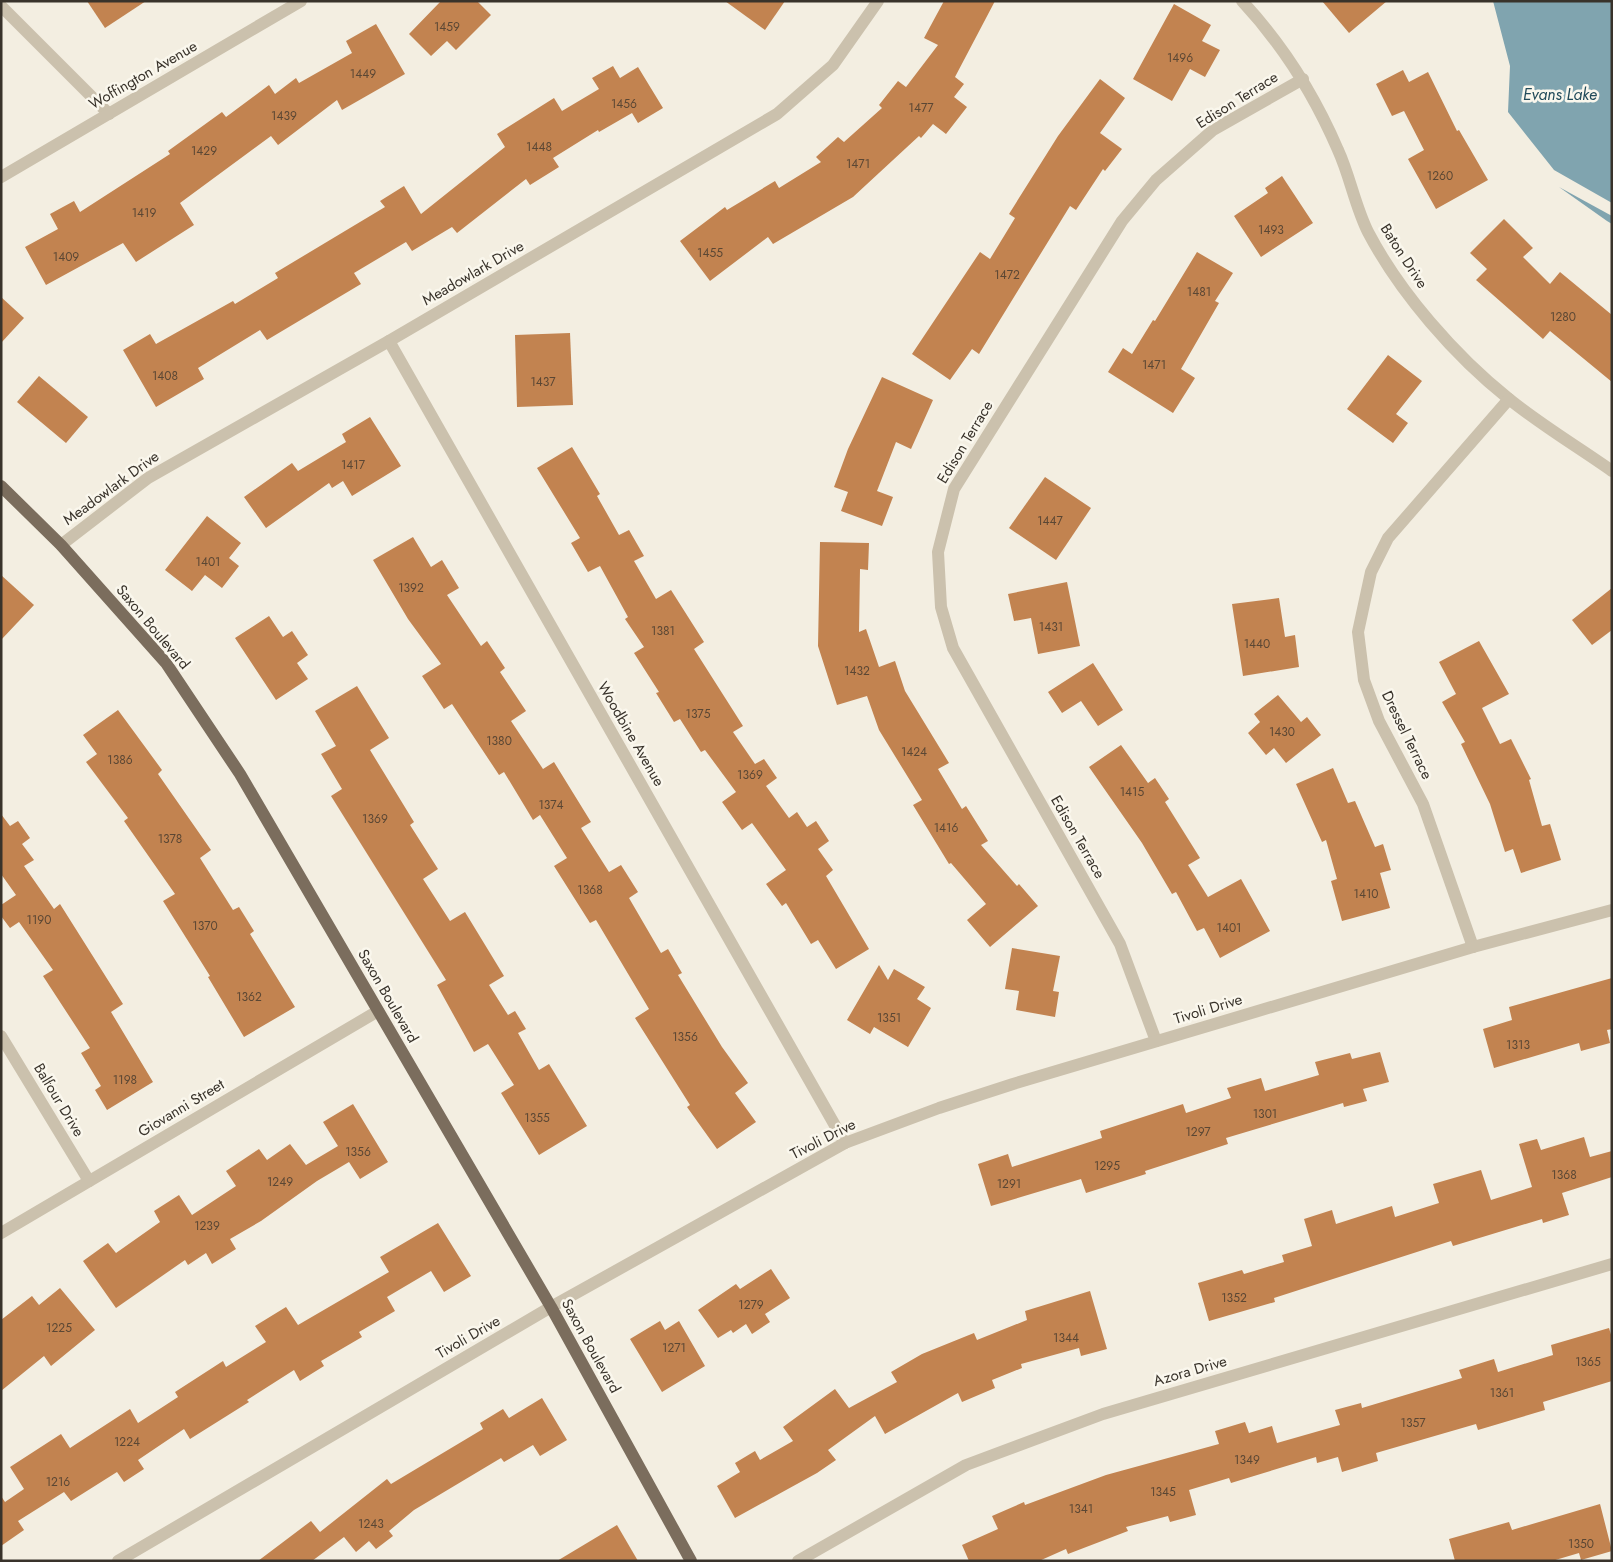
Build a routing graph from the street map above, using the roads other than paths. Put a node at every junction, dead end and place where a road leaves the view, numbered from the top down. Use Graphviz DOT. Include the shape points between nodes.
graph roads {
  1 [pos="301,1"];
  2 [pos="878,1"];
  3 [pos="1242,1"];
  4 [pos="1,6"];
  5 [pos="1303,78"];
  6 [pos="109,114"];
  7 [pos="1,177"];
  8 [pos="389,341"];
  9 [pos="1509,399"];
  10 [pos="1612,471"];
  11 [pos="1,486"];
  12 [pos="60,545"];
  13 [pos="1612,910"];
  14 [pos="1473,947"];
  15 [pos="378,1010"];
  16 [pos="1,1036"];
  17 [pos="1156,1042"];
  18 [pos="845,1143"];
  19 [pos="89,1181"];
  20 [pos="1,1232"];
  21 [pos="1612,1264"];
  22 [pos="551,1308"];
  23 [pos="118,1561"];
  24 [pos="691,1561"];
  25 [pos="798,1561"];
  1 -- 6 [label="street, Woffington Avenue"];
  2 -- 8 [label="street, Meadowlark Drive" via="833,65 778,114"];
  3 -- 5 [label="street, Baton Drive"];
  4 -- 6 [label="street"];
  5 -- 9 [label="street, Baton Drive" via="1339,150 1367,230 1398,282 1446,340"];
  5 -- 17 [label="street, Edison Terrace" via="1213,130 1156,180 1122,221 954,489 938,552 941,606 953,648 1120,944"];
  6 -- 7 [label="street, Woffington Avenue"];
  8 -- 12 [label="street, Meadowlark Drive" via="148,478"];
  8 -- 18 [label="street, Woodbine Avenue"];
  9 -- 10 [label="street, Baton Drive"];
  9 -- 14 [label="street, Dressel Terrace" via="1388,538 1371,572 1358,632 1364,680 1379,721 1424,804"];
  11 -- 12 [label="main road, Saxon Boulevard"];
  12 -- 15 [label="main road, Saxon Boulevard" via="166,663 240,774"];
  13 -- 14 [label="street, Tivoli Drive"];
  14 -- 17 [label="street, Tivoli Drive"];
  15 -- 19 [label="street, Giovanni Street"];
  15 -- 22 [label="main road, Saxon Boulevard"];
  16 -- 19 [label="street, Balfour Drive"];
  17 -- 18 [label="street, Tivoli Drive" via="947,1106"];
  18 -- 22 [label="street, Tivoli Drive"];
  19 -- 20 [label="street, Giovanni Street"];
  21 -- 25 [label="street, Azora Drive" via="1103,1414 966,1465"];
  22 -- 23 [label="street, Tivoli Drive"];
  22 -- 24 [label="main road, Saxon Boulevard"];
}
